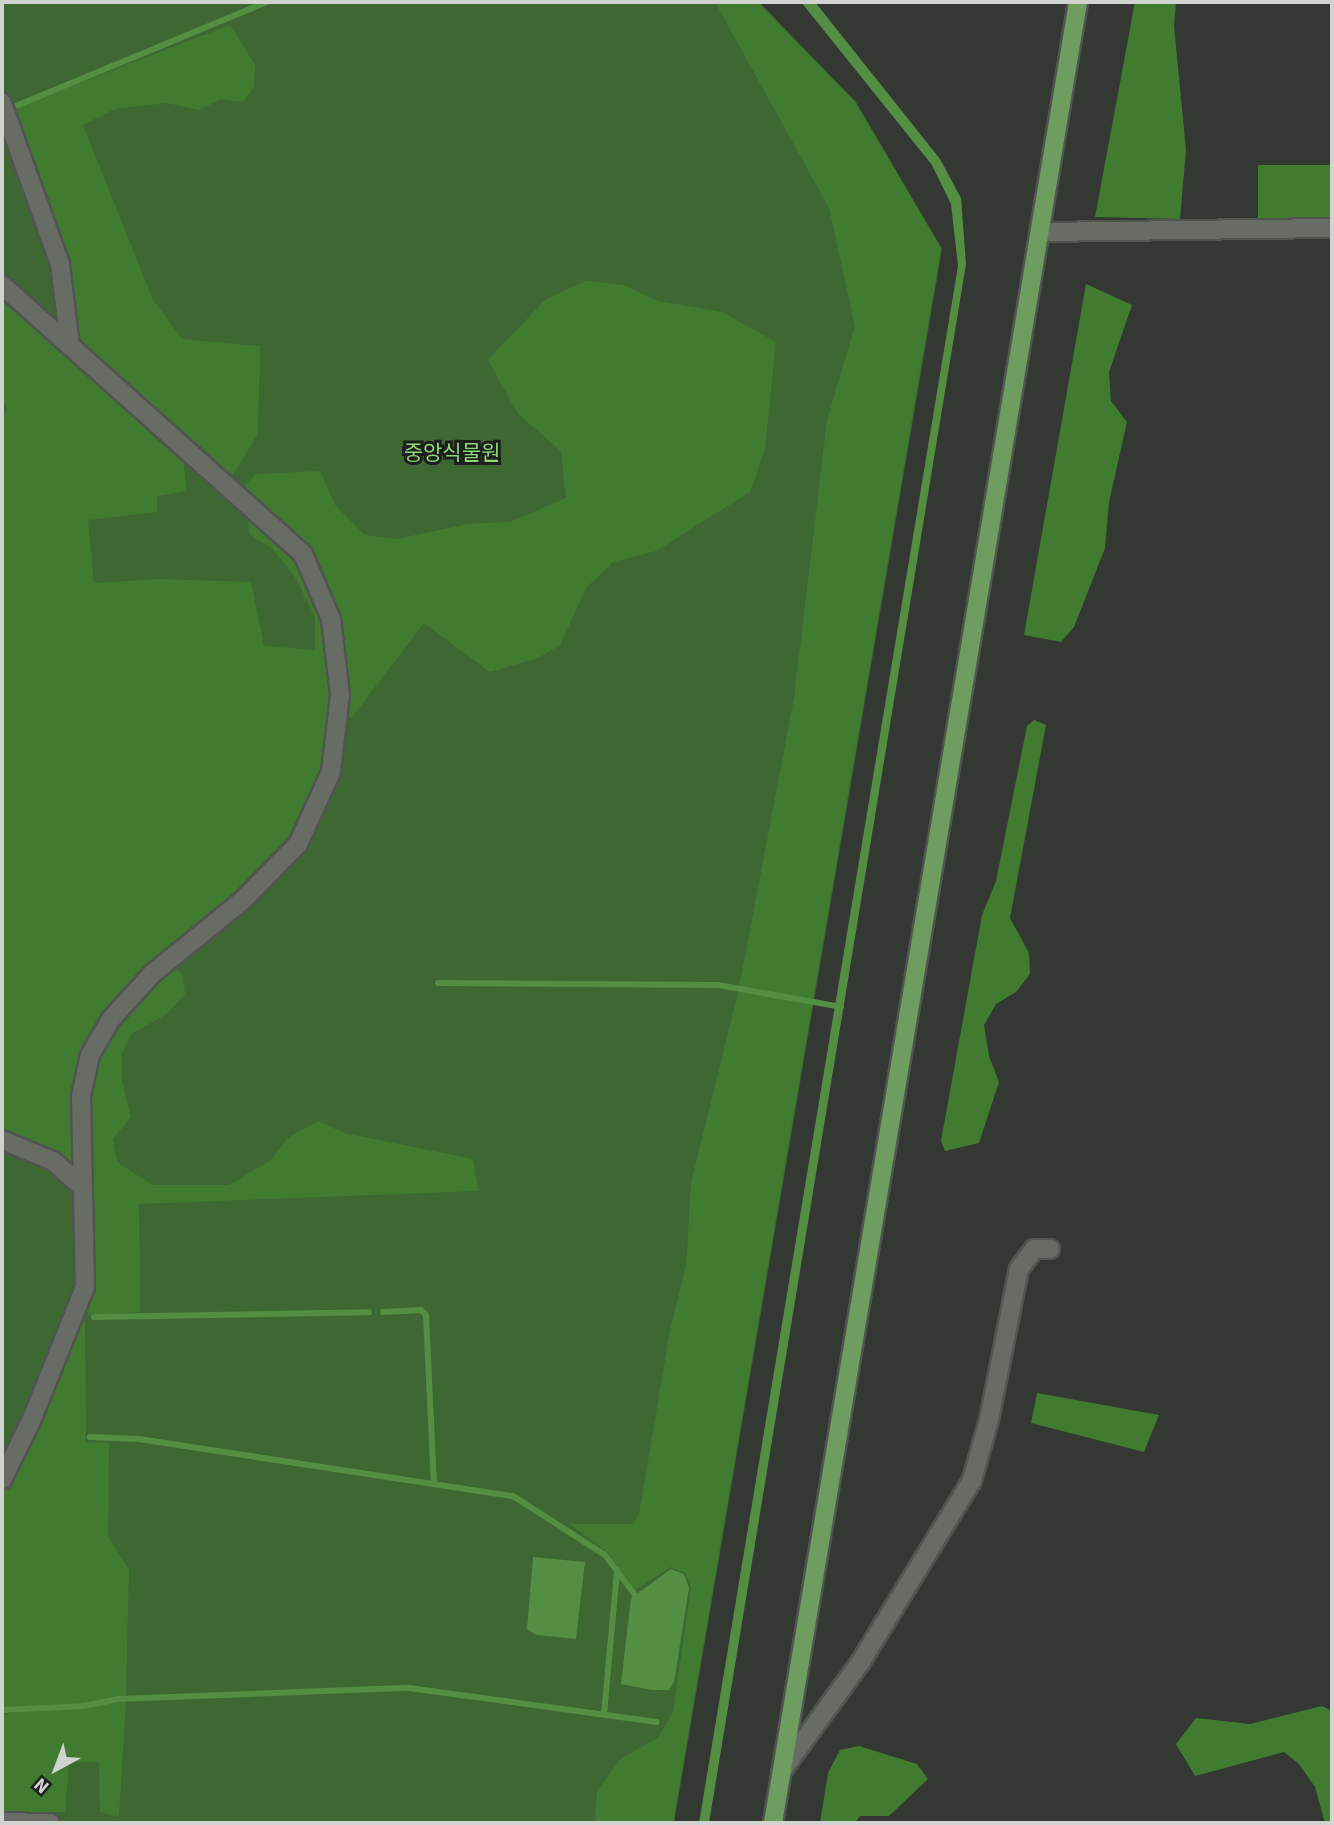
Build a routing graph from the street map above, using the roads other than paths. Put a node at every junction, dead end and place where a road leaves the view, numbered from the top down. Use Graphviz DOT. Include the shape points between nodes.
graph roads {
  1 [pos="1078,2"];
  2 [pos="2,103"];
  3 [pos="1332,228"];
  4 [pos="1042,232"];
  5 [pos="2,285"];
  6 [pos="70,346"];
  7 [pos="2,1140"];
  8 [pos="83,1188"];
  9 [pos="1050,1249"];
  10 [pos="2,1480"];
  11 [pos="781,1772"];
  12 [pos="2,1822"];
  13 [pos="50,1823"];
  14 [pos="773,1823"];
  1 -- 4 [label="main road"];
  2 -- 6 [label="street" via="60,264"];
  3 -- 4 [label="street"];
  4 -- 11 [label="main road"];
  5 -- 6 [label="street"];
  6 -- 8 [label="street" via="303,554 331,619 340,695 331,772 298,844 243,900 152,974 101,1034 82,1088"];
  7 -- 8 [label="street" via="53,1161"];
  8 -- 10 [label="street" via="85,1287"];
  9 -- 11 [label="street" via="1034,1249 1019,1269 989,1420 972,1480 860,1663"];
  11 -- 14 [label="main road"];
  12 -- 13 [label="street"];
}
